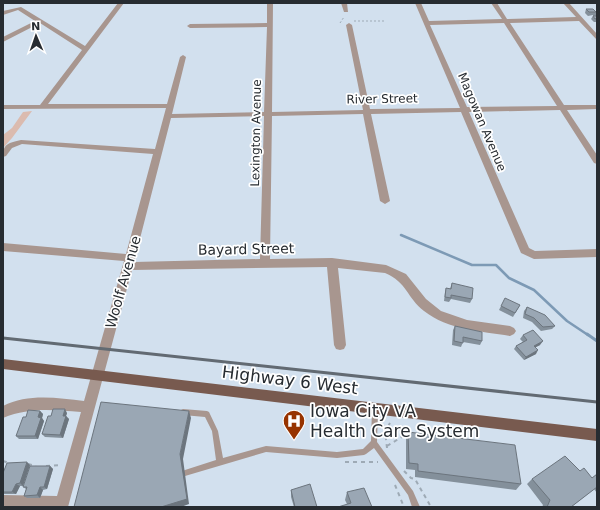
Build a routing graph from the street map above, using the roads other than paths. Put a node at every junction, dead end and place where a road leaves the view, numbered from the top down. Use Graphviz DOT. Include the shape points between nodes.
graph roads {
  1 [pos="120,3"];
  2 [pos="270,3"];
  3 [pos="344,3"];
  4 [pos="418,3"];
  5 [pos="494,3"];
  6 [pos="566,3"];
  7 [pos="346,11"];
  8 [pos="3,13"];
  9 [pos="581,19"];
  10 [pos="39,21"];
  11 [pos="347,21"];
  12 [pos="505,21"];
  13 [pos="426,22"];
  14 [pos="270,25"];
  15 [pos="190,26"];
  16 [pos="588,28"];
  17 [pos="597,28"];
  18 [pos="597,38"];
  19 [pos="3,40"];
  20 [pos="86,49"];
  21 [pos="183,57"];
  22 [pos="170,106"];
  23 [pos="3,107"];
  24 [pos="42,107"];
  25 [pos="597,107"];
  26 [pos="562,108"];
  27 [pos="464,109"];
  28 [pos="366,111"];
  29 [pos="268,114"];
  30 [pos="167,116"];
  31 [pos="584,142"];
  32 [pos="597,147"];
  33 [pos="158,152"];
  34 [pos="3,154"];
  35 [pos="597,161"];
  36 [pos="385,201"];
  37 [pos="3,247"];
  38 [pos="597,253"];
  39 [pos="129,262"];
  40 [pos="332,262"];
  41 [pos="265,263"];
  42 [pos="510,331"];
  43 [pos="340,345"];
  44 [pos="3,364"];
  45 [pos="89,404"];
  46 [pos="375,408"];
  47 [pos="176,411"];
  48 [pos="3,412"];
  49 [pos="597,435"];
  50 [pos="374,443"];
  51 [pos="220,463"];
  52 [pos="185,473"];
  53 [pos="3,502"];
  54 [pos="62,505"];
  55 [pos="416,507"];
  1 -- 20 [label="street"];
  2 -- 14 [label="street, Lexington Avenue"];
  3 -- 7 [label="street"];
  4 -- 13 [label="street, Magowan Avenue"];
  5 -- 12 [label="street"];
  6 -- 9 [label="street"];
  8 -- 10 [label="street" via="16,8"];
  9 -- 12 [label="street"];
  9 -- 16 [label="street"];
  10 -- 19 [label="street"];
  10 -- 20 [label="street"];
  11 -- 28 [label="street"];
  12 -- 13 [label="street"];
  12 -- 26 [label="street"];
  13 -- 27 [label="street, Magowan Avenue"];
  14 -- 15 [label="street"];
  14 -- 29 [label="street, Lexington Avenue"];
  16 -- 17 [label="street"];
  16 -- 18 [label="street"];
  20 -- 24 [label="street"];
  21 -- 22 [label="street, Woolf Avenue"];
  22 -- 24 [label="street"];
  22 -- 30 [label="street, Woolf Avenue"];
  23 -- 24 [label="street"];
  25 -- 26 [label="street, River Street"];
  26 -- 27 [label="street, River Street"];
  26 -- 31 [label="street"];
  27 -- 28 [label="street, River Street"];
  27 -- 38 [label="street, Magowan Avenue" via="525,250 534,254"];
  28 -- 29 [label="street, River Street"];
  28 -- 36 [label="street"];
  29 -- 30 [label="street, River Street"];
  29 -- 41 [label="street, Lexington Avenue"];
  30 -- 33 [label="street, Woolf Avenue"];
  31 -- 32 [label="street"];
  31 -- 35 [label="street"];
  33 -- 34 [label="street" via="21,142 13,144"];
  33 -- 39 [label="street, Woolf Avenue"];
  37 -- 39 [label="street, Bayard Street"];
  39 -- 41 [label="street, Bayard Street"];
  39 -- 45 [label="street, Woolf Avenue"];
  40 -- 41 [label="street, Bayard Street"];
  40 -- 42 [label="street, Bayard Street" via="386,269 401,276 412,286 420,301 443,317 452,321"];
  40 -- 43 [label="street"];
  44 -- 46 [label="main road, Highway 6 West"];
  45 -- 48 [label="street" via="28,405"];
  45 -- 54 [label="street, Woolf Avenue"];
  46 -- 49 [label="main road, Highway 6 West"];
  46 -- 50 [label="lane"];
  47 -- 51 [label="lane" via="207,414 215,431"];
  50 -- 51 [label="lane" via="364,452 337,455 266,449"];
  50 -- 55 [label="lane" via="411,493"];
  51 -- 52 [label="lane"];
  53 -- 54 [label="street"];
}
